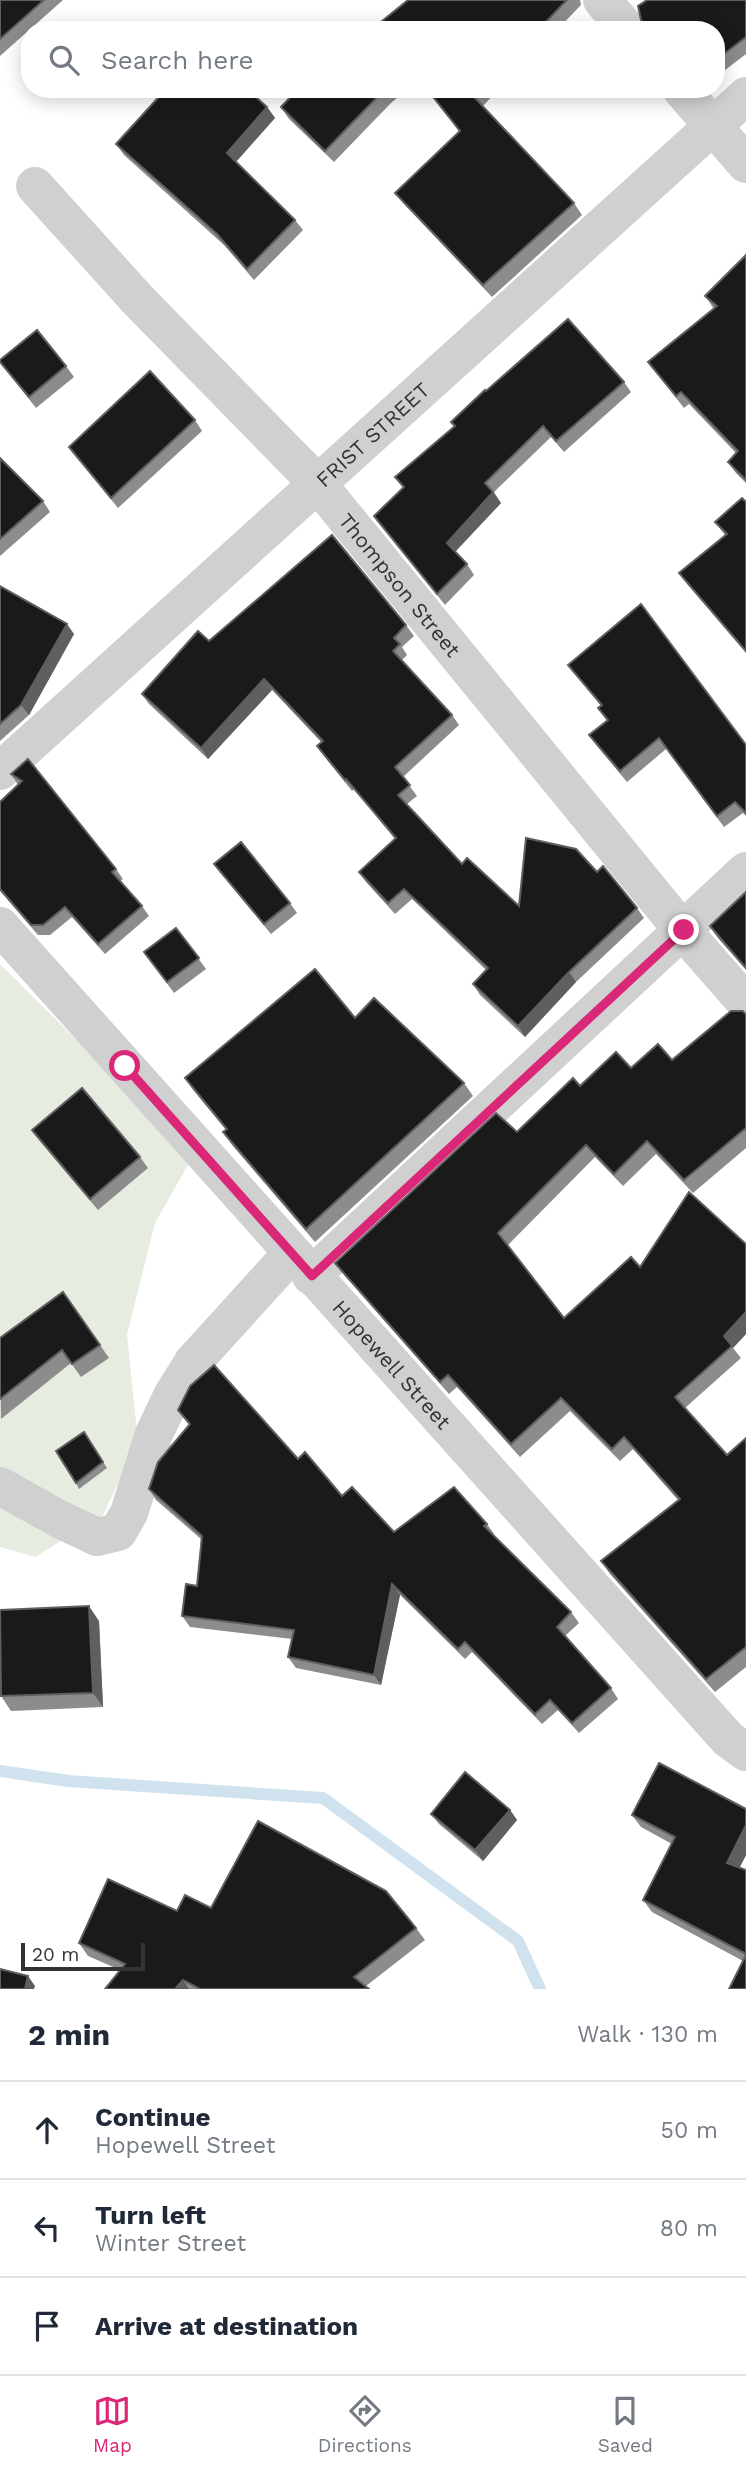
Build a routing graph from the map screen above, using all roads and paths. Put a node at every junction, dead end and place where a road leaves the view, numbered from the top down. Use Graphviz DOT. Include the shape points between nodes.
graph roads {
  1 [pos="602,0"];
  2 [pos="620,21"];
  3 [pos="746,96"];
  4 [pos="689,98"];
  5 [pos="713,126"];
  6 [pos="746,164"];
  7 [pos="35,186"];
  8 [pos="317,483"];
  9 [pos="0,771"];
  10 [pos="746,871"];
  11 [pos="0,926"];
  12 [pos="684,930"];
  13 [pos="746,1003"];
  14 [pos="302,1264"];
  15 [pos="0,1486"];
  16 [pos="740,1737"];
  1 -- 2 [label="street"];
  3 -- 5 [label="street, FRIST STREET"];
  4 -- 5 [label="street"];
  5 -- 6 [label="street"];
  5 -- 8 [label="street, FRIST STREET"];
  7 -- 8 [label="street, Thompson Street" via="137,299"];
  8 -- 9 [label="street, FRIST STREET"];
  8 -- 12 [label="street, Thompson Street"];
  10 -- 12 [label="street"];
  11 -- 14 [label="street, Hopewell Street"];
  12 -- 13 [label="street, Thompson Street"];
  12 -- 14 [label="street"];
  14 -- 15 [label="street" via="193,1362 154,1434 129,1513 118,1532 97,1537"];
  14 -- 16 [label="street, Hopewell Street"];
}
